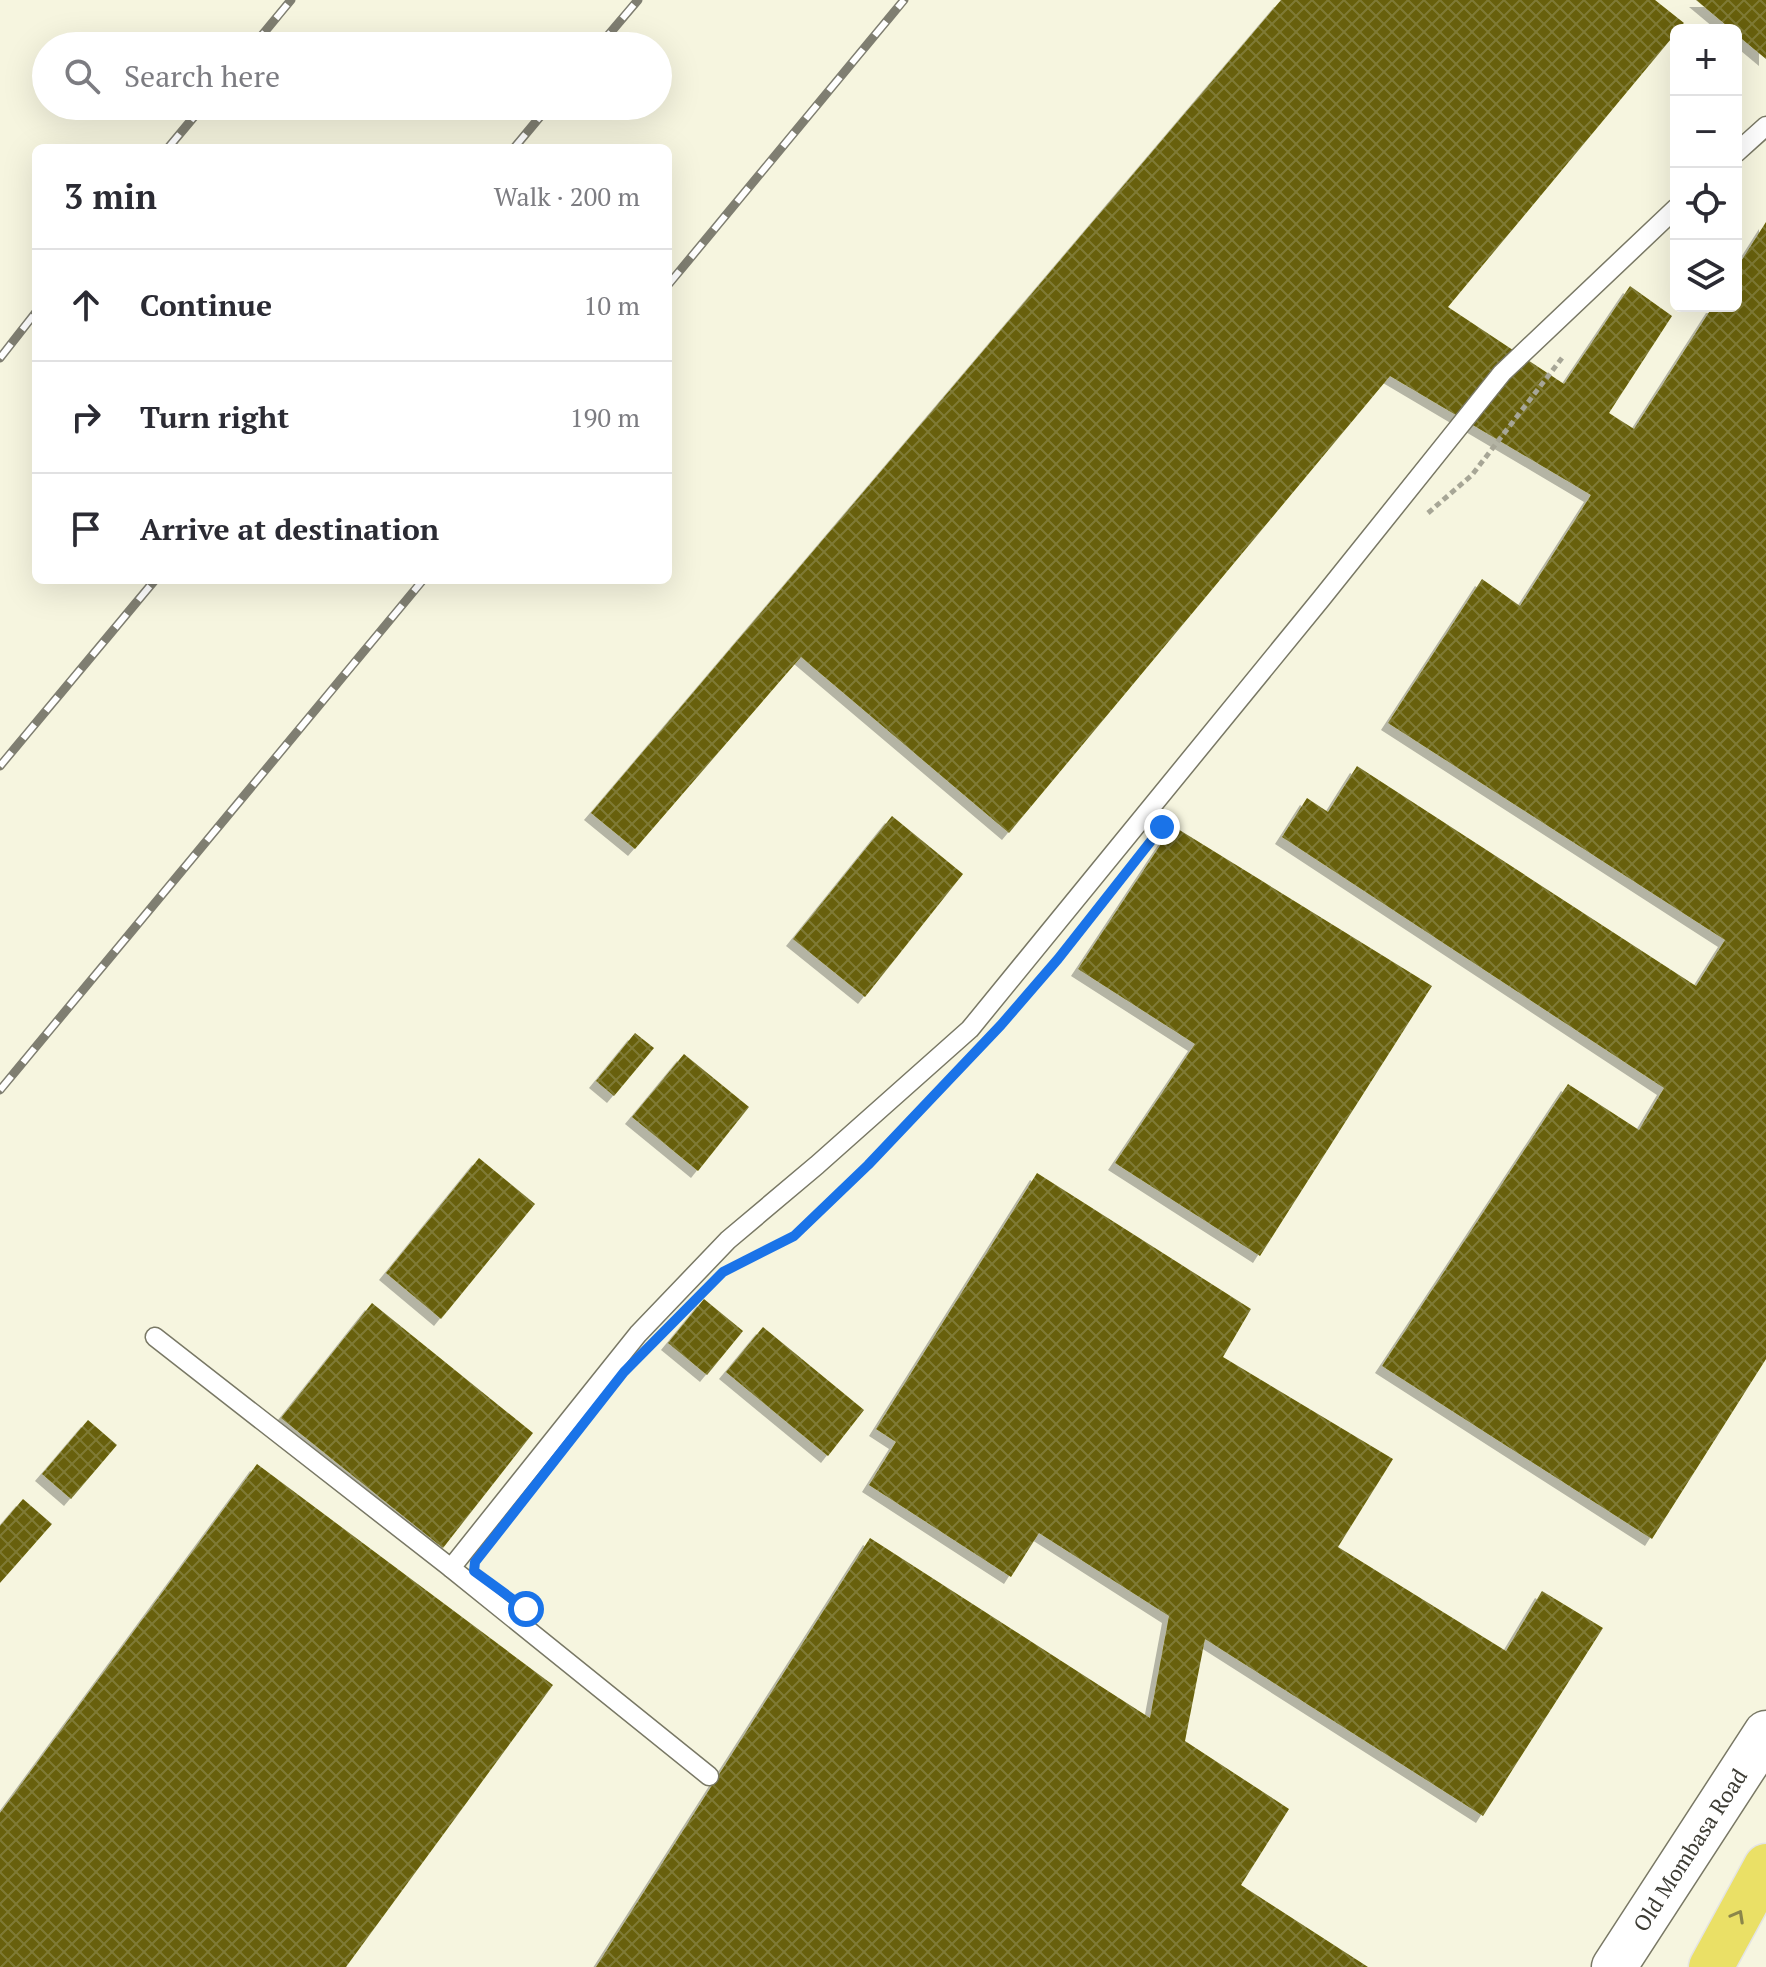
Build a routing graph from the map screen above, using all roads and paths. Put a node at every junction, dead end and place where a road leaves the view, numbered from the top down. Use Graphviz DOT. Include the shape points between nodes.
graph roads {
  1 [pos="1766,126"];
  2 [pos="1742,148"];
  3 [pos="1670,214"];
  4 [pos="1550,373"];
  5 [pos="1419,521"];
  6 [pos="909,1123"];
  7 [pos="747,1261"];
  8 [pos="155,1337"];
  9 [pos="451,1568"];
  10 [pos="1766,1733"];
  11 [pos="709,1776"];
  12 [pos="1766,1866"];
  13 [pos="1614,1967"];
  14 [pos="1711,1967"];
  1 -- 2 [label="lane"];
  3 -- 9 [label="lane" via="1502,373 970,1029 728,1240 638,1334"];
  4 -- 5 [label="path" via="1472,475"];
  6 -- 7 [label="path" via="794,1236"];
  8 -- 9 [label="lane"];
  9 -- 11 [label="lane"];
  10 -- 13 [label="street, Old Mombasa Road"];
  14 -- 12 [label="highway, one-way"];
}
